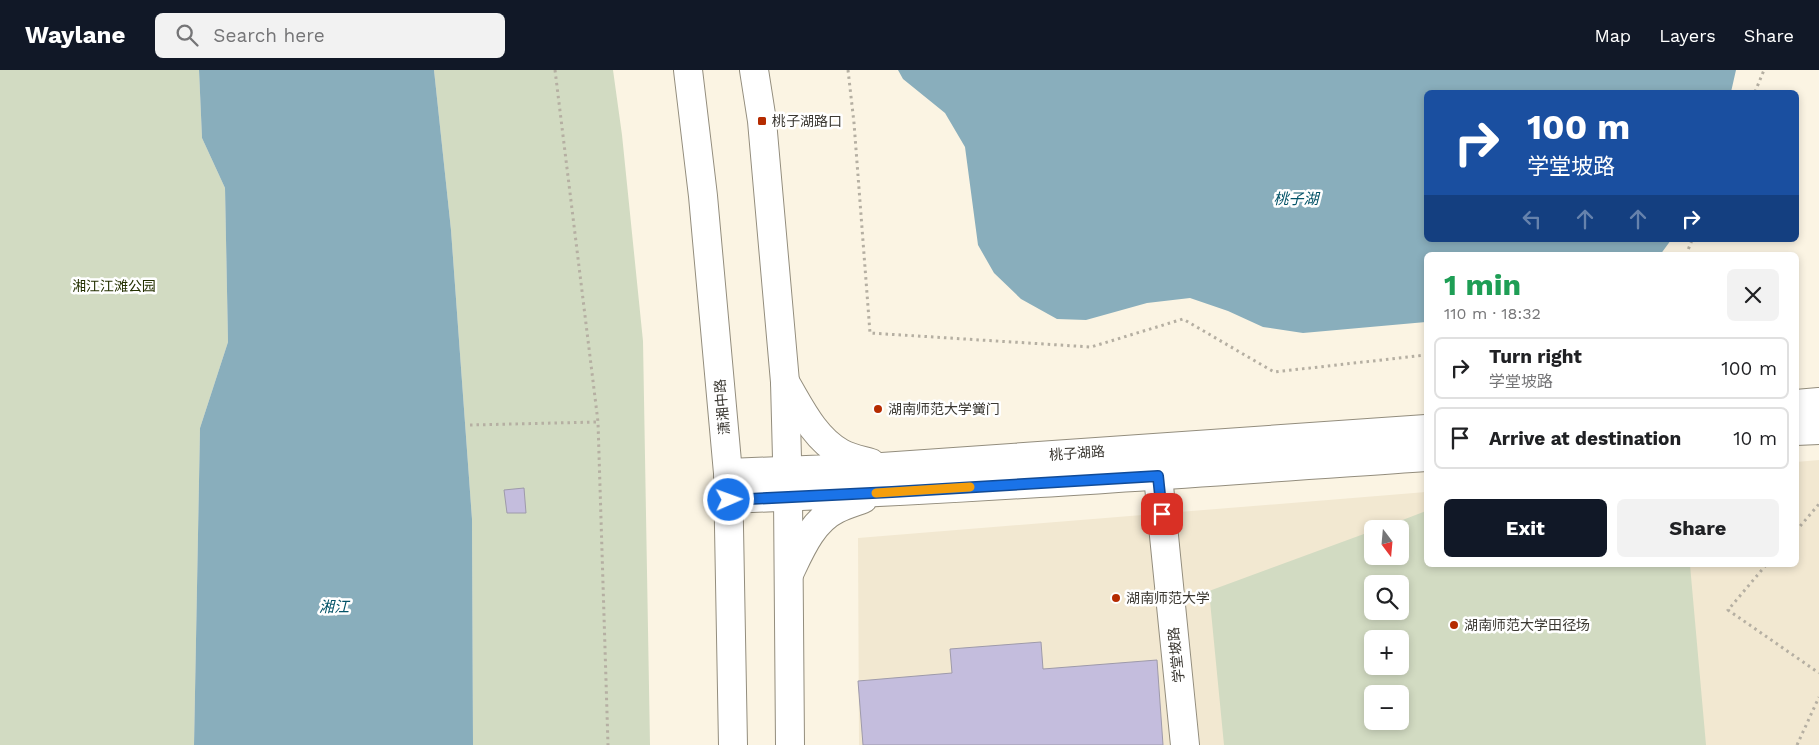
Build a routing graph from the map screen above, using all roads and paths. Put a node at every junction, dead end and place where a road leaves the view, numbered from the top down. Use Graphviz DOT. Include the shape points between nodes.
graph roads {
  1 [pos="555,70"];
  2 [pos="688,70"];
  3 [pos="754,70"];
  4 [pos="848,70"];
  5 [pos="1764,70"];
  6 [pos="1756,90"];
  7 [pos="1424,355"];
  8 [pos="785,382"];
  9 [pos="1819,402"];
  10 [pos="1799,404"];
  11 [pos="598,422"];
  12 [pos="470,425"];
  13 [pos="1424,429"];
  14 [pos="1819,430"];
  15 [pos="1799,431"];
  16 [pos="1424,457"];
  17 [pos="1158,476"];
  18 [pos="882,480"];
  19 [pos="788,484"];
  20 [pos="728,486"];
  21 [pos="1819,504"];
  22 [pos="1799,527"];
  23 [pos="1764,567"];
  24 [pos="788,574"];
  25 [pos="1819,673"];
  26 [pos="1819,697"];
  27 [pos="608,745"];
  28 [pos="733,745"];
  29 [pos="790,745"];
  30 [pos="1185,745"];
  31 [pos="1797,745"];
  1 -- 11 [label="path"];
  2 -- 20 [label="main road, 潇湘中路" via="703,196"];
  3 -- 8 [label="main road" via="762,121"];
  4 -- 7 [label="path" via="870,333 1091,347 1183,319 1274,372"];
  5 -- 6 [label="path"];
  8 -- 18 [label="main road" via="824,440"];
  8 -- 19 [label="main road"];
  9 -- 10 [label="main road"];
  11 -- 12 [label="path"];
  11 -- 27 [label="path"];
  13 -- 18 [label="main road, 桃子湖路"];
  14 -- 15 [label="main road"];
  16 -- 17 [label="main road, 桃子湖路"];
  17 -- 18 [label="main road, 桃子湖路"];
  17 -- 30 [label="main road, 学堂坡路"];
  18 -- 19 [label="main road, 桃子湖路"];
  18 -- 24 [label="main road" via="820,522 805,541"];
  19 -- 20 [label="main road, 桃子湖路"];
  19 -- 24 [label="main road"];
  20 -- 28 [label="main road, 潇湘中路"];
  21 -- 22 [label="path"];
  23 -- 25 [label="path" via="1728,610"];
  24 -- 29 [label="main road"];
  26 -- 31 [label="path"];
}
